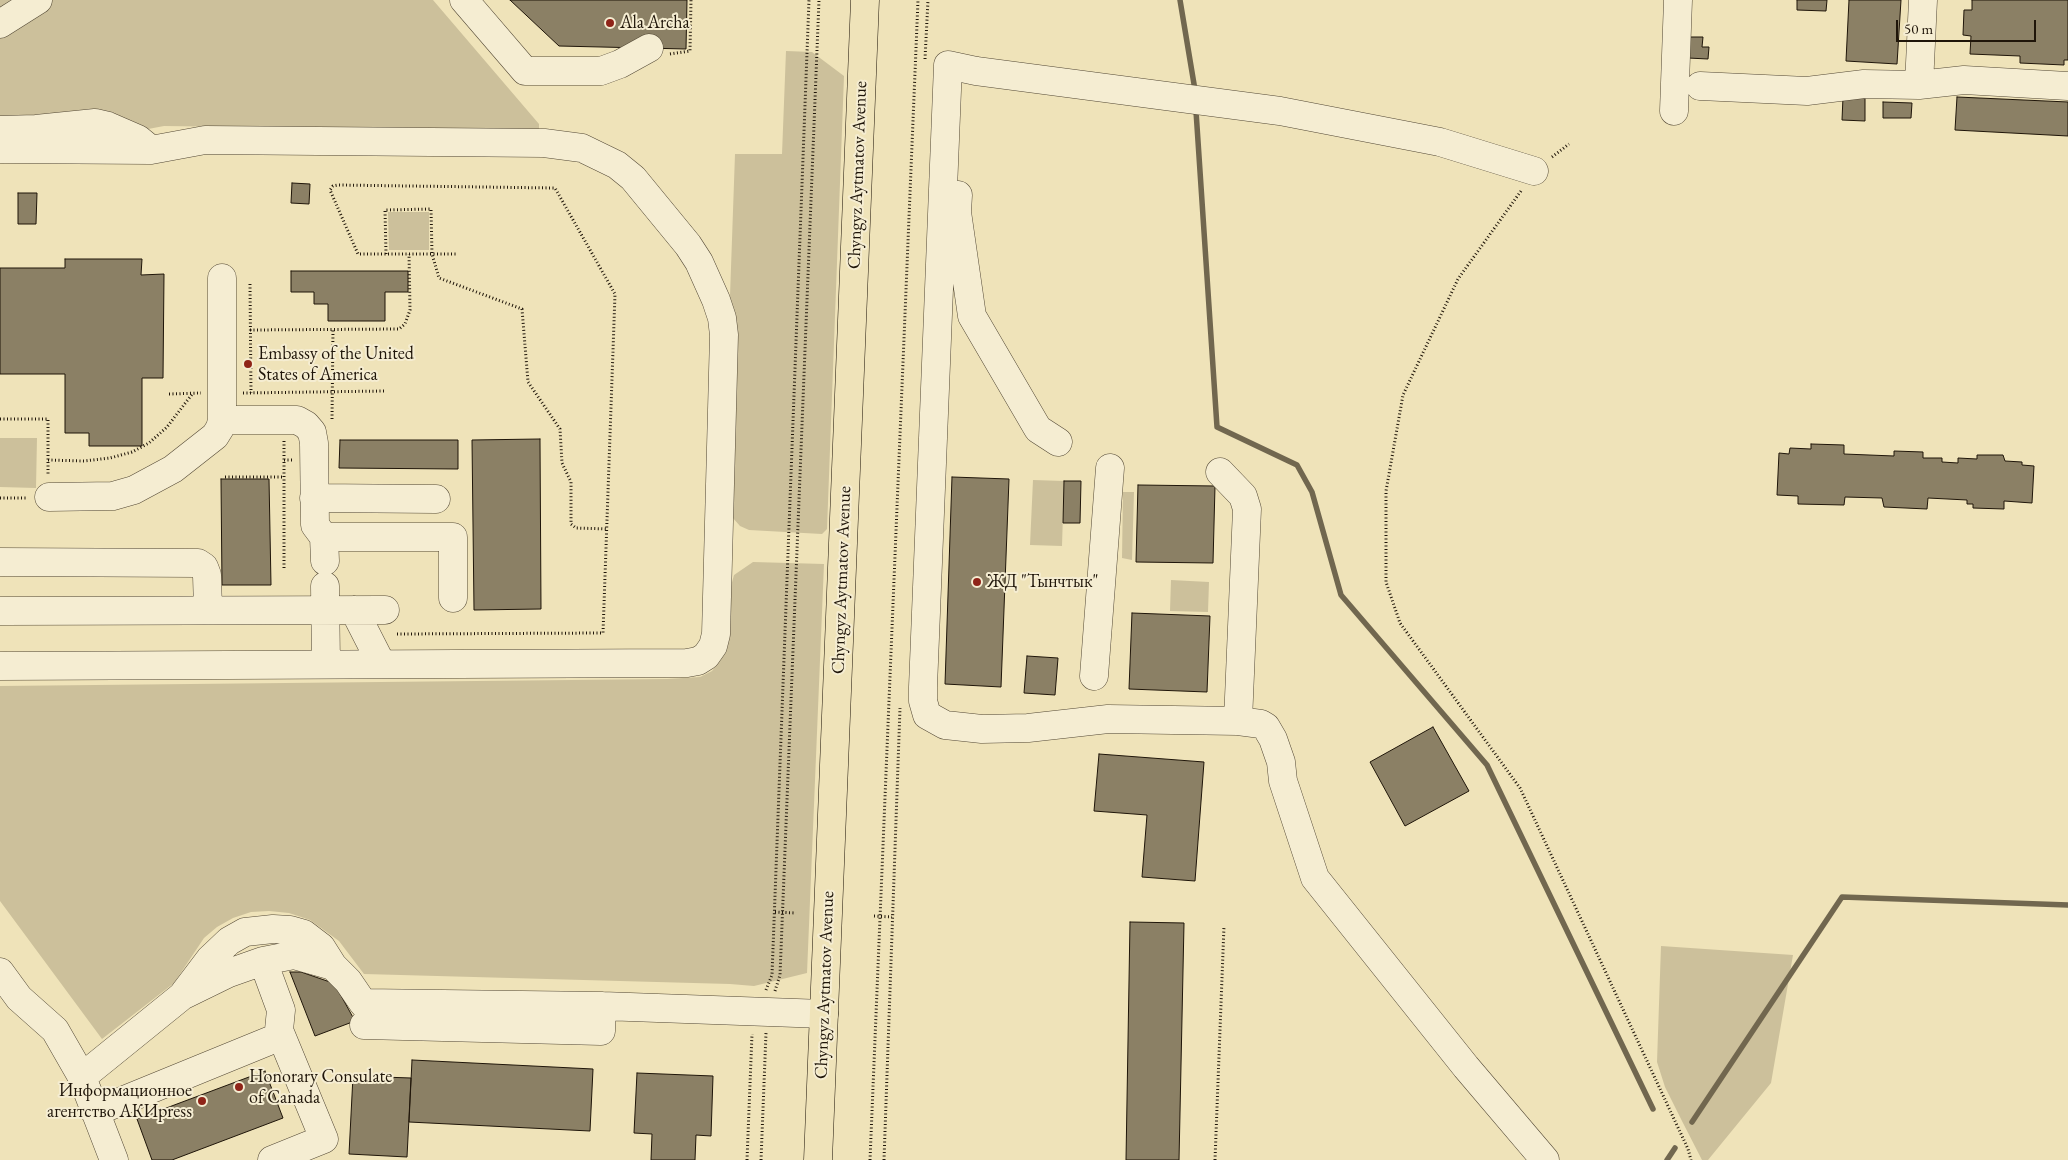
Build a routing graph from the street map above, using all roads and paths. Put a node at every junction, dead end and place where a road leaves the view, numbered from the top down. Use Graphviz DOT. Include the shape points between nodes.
graph roads {
  1 [pos="38,0"];
  2 [pos="464,0"];
  3 [pos="809,0"];
  4 [pos="819,0"];
  5 [pos="866,0"];
  6 [pos="918,0"];
  7 [pos="1678,0"];
  8 [pos="1923,0"];
  9 [pos="0,24"];
  10 [pos="649,48"];
  11 [pos="956,66"];
  12 [pos="1920,85"];
  13 [pos="1700,86"];
  14 [pos="2068,86"];
  15 [pos="1674,111"];
  16 [pos="0,130"];
  17 [pos="1569,144"];
  18 [pos="0,149"];
  19 [pos="151,150"];
  20 [pos="1534,171"];
  21 [pos="386,254"];
  22 [pos="409,254"];
  23 [pos="432,254"];
  24 [pos="456,254"];
  25 [pos="222,278"];
  26 [pos="250,284"];
  27 [pos="250,330"];
  28 [pos="332,330"];
  29 [pos="385,391"];
  30 [pos="332,392"];
  31 [pos="193,393"];
  32 [pos="222,393"];
  33 [pos="251,393"];
  34 [pos="170,394"];
  35 [pos="0,419"];
  36 [pos="222,420"];
  37 [pos="284,420"];
  38 [pos="332,422"];
  39 [pos="1058,442"];
  40 [pos="48,460"];
  41 [pos="1110,468"];
  42 [pos="1220,472"];
  43 [pos="225,477"];
  44 [pos="284,477"];
  45 [pos="48,497"];
  46 [pos="0,498"];
  47 [pos="314,498"];
  48 [pos="436,499"];
  49 [pos="606,529"];
  50 [pos="0,562"];
  51 [pos="284,569"];
  52 [pos="325,574"];
  53 [pos="453,598"];
  54 [pos="208,610"];
  55 [pos="354,610"];
  56 [pos="385,610"];
  57 [pos="0,611"];
  58 [pos="398,634"];
  59 [pos="381,663"];
  60 [pos="326,664"];
  61 [pos="0,666"];
  62 [pos="1094,676"];
  63 [pos="1238,721"];
  64 [pos="775,912"];
  65 [pos="783,913"];
  66 [pos="796,913"];
  67 [pos="874,916"];
  68 [pos="881,916"];
  69 [pos="892,917"];
  70 [pos="1224,926"];
  71 [pos="273,929"];
  72 [pos="237,936"];
  73 [pos="264,961"];
  74 [pos="332,966"];
  75 [pos="0,972"];
  76 [pos="182,996"];
  77 [pos="602,1006"];
  78 [pos="763,1011"];
  79 [pos="824,1014"];
  80 [pos="364,1025"];
  81 [pos="281,1036"];
  82 [pos="82,1077"];
  83 [pos="95,1112"];
  84 [pos="114,1160"];
  85 [pos="272,1160"];
  86 [pos="747,1160"];
  87 [pos="761,1160"];
  88 [pos="818,1160"];
  89 [pos="870,1160"];
  90 [pos="1215,1160"];
  91 [pos="1545,1160"];
  92 [pos="1690,1160"];
  1 -- 9 [label="street"];
  2 -- 10 [label="street" via="525,71 602,71"];
  3 -- 64 [label="path"];
  4 -- 65 [label="path"];
  5 -- 79 [label="main road, Chyngyz Aytmatov Avenue"];
  6 -- 68 [label="path"];
  7 -- 15 [label="street"];
  8 -- 12 [label="street"];
  11 -- 20 [label="street" via="1280,111 1440,142"];
  11 -- 39 [label="street" via="957,212 972,316 1038,429"];
  11 -- 63 [label="street" via="923,687 927,715 945,725 973,728 1028,728 1108,719"];
  12 -- 13 [label="street" via="1864,84 1807,91"];
  12 -- 14 [label="street" via="1964,80"];
  16 -- 19 [label="street" via="95,123 138,139"];
  17 -- 20 [label="path"];
  18 -- 19 [label="street"];
  19 -- 59 [label="street" via="205,140 544,143 582,148 617,165 633,178 688,245 709,283 722,318 724,334 716,634 706,656 687,663"];
  20 -- 92 [label="path" via="1458,279 1403,395 1386,491 1386,582 1400,624 1520,788 1684,1140"];
  21 -- 22 [label="path"];
  21 -- 23 [label="path" via="385,210 431,209"];
  21 -- 49 [label="path" via="358,254 331,194 333,186 555,188 616,294"];
  22 -- 23 [label="path"];
  22 -- 28 [label="path" via="410,310 405,324 392,330"];
  23 -- 24 [label="path"];
  23 -- 49 [label="path" via="439,278 522,309 528,382 560,429 562,462 571,482 571,524 576,528"];
  25 -- 32 [label="street"];
  26 -- 27 [label="path"];
  27 -- 28 [label="path"];
  27 -- 33 [label="path"];
  28 -- 30 [label="path"];
  29 -- 30 [label="path"];
  30 -- 33 [label="path"];
  30 -- 38 [label="path"];
  31 -- 32 [label="path"];
  31 -- 34 [label="path"];
  31 -- 40 [label="path" via="167,427 149,443 132,452 93,460"];
  32 -- 33 [label="path"];
  32 -- 36 [label="street"];
  35 -- 40 [label="path" via="48,419"];
  36 -- 37 [label="street"];
  36 -- 45 [label="street" via="215,436 190,458 141,486 113,496"];
  37 -- 44 [label="path"];
  37 -- 47 [label="street" via="297,420 312,432"];
  40 -- 45 [label="path"];
  41 -- 62 [label="street"];
  42 -- 63 [label="street" via="1243,496 1247,509"];
  43 -- 44 [label="path"];
  44 -- 51 [label="path"];
  45 -- 46 [label="path"];
  47 -- 48 [label="street"];
  47 -- 52 [label="street" via="315,525"];
  49 -- 58 [label="path" via="603,633"];
  50 -- 54 [label="street" via="198,563 207,575"];
  52 -- 53 [label="street" via="453,537"];
  52 -- 54 [label="street"];
  52 -- 55 [label="street"];
  52 -- 60 [label="street"];
  54 -- 57 [label="street"];
  55 -- 56 [label="street"];
  55 -- 59 [label="street"];
  59 -- 60 [label="street"];
  60 -- 61 [label="street"];
  63 -- 91 [label="street" via="1261,724 1273,739 1283,781 1315,878"];
  64 -- 65 [label="path"];
  64 -- 78 [label="path" via="772,976"];
  65 -- 66 [label="path"];
  65 -- 78 [label="path" via="780,975"];
  67 -- 68 [label="path"];
  68 -- 69 [label="path"];
  68 -- 89 [label="path"];
  70 -- 90 [label="path"];
  71 -- 72 [label="street" via="253,930"];
  71 -- 73 [label="street" via="281,942"];
  71 -- 74 [label="street" via="304,934 321,947"];
  72 -- 73 [label="street" via="239,954"];
  72 -- 76 [label="street" via="210,959"];
  73 -- 74 [label="street" via="294,955"];
  73 -- 76 [label="street" via="229,973"];
  73 -- 81 [label="street" via="281,1010"];
  74 -- 77 [label="street" via="348,981 362,1003"];
  75 -- 82 [label="street" via="19,998 55,1030"];
  76 -- 82 [label="street"];
  77 -- 78 [label="street"];
  77 -- 80 [label="street" via="601,1031"];
  78 -- 79 [label="street"];
  78 -- 86 [label="path" via="753,1022"];
  78 -- 87 [label="path" via="766,1022"];
  79 -- 88 [label="main road, Chyngyz Aytmatov Avenue"];
  81 -- 83 [label="street"];
  81 -- 85 [label="street" via="324,1139"];
  82 -- 83 [label="street"];
  83 -- 84 [label="street"];
}
